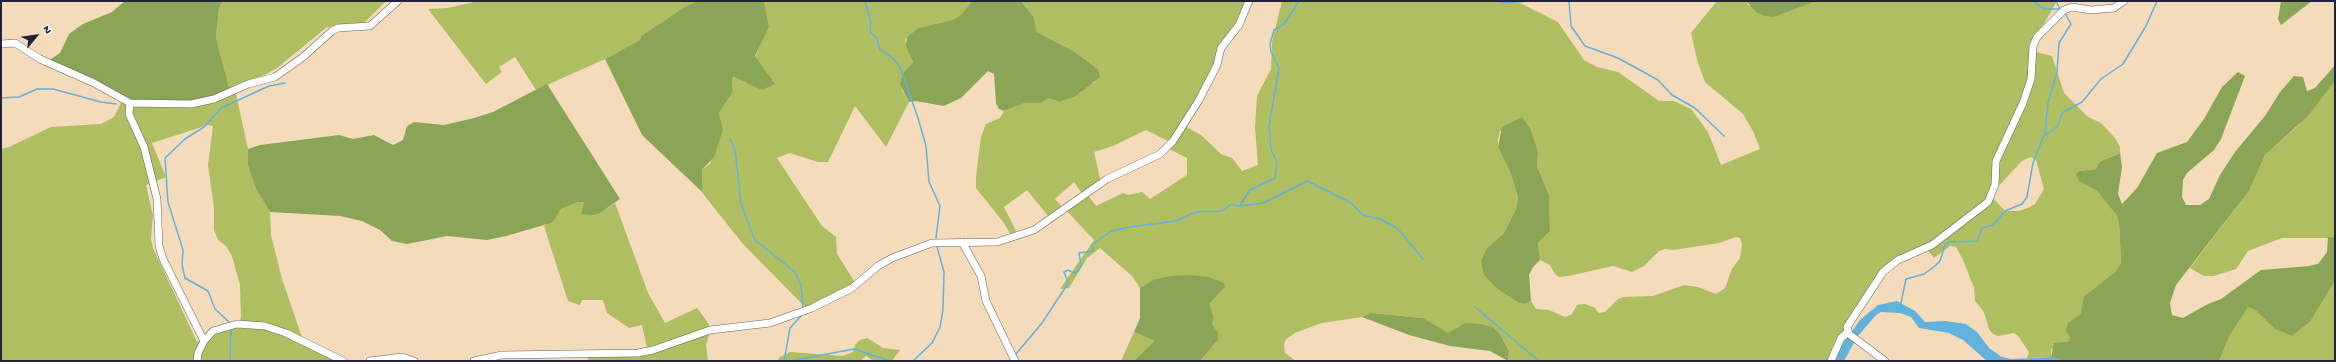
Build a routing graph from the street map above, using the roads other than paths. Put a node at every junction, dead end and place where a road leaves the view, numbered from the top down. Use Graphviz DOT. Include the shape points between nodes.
graph roads {
  1 [pos="398,1"];
  2 [pos="1249,1"];
  3 [pos="2124,1"];
  4 [pos="1,44"];
  5 [pos="130,103"];
  6 [pos="962,242"];
  7 [pos="1848,333"];
  8 [pos="204,341"];
  9 [pos="197,361"];
  10 [pos="343,361"];
  11 [pos="370,361"];
  12 [pos="414,361"];
  13 [pos="474,361"];
  14 [pos="1015,361"];
  15 [pos="1830,361"];
  16 [pos="1885,361"];
  1 -- 5 [label="street" via="370,26 338,28 332,31 303,57 275,77 248,84 214,99 191,104"];
  2 -- 6 [label="street" via="1239,25 1221,48 1217,65 1199,100 1173,141 1160,154 1107,179 1034,230 997,242"];
  3 -- 7 [label="street" via="2114,8 2091,10 2072,7 2064,10 2037,37 2033,46 2031,79 2023,103 1996,161 1996,185 1988,202 1932,245 1898,260 1883,272 1852,317 1847,327"];
  4 -- 5 [label="street" via="15,43 40,59 94,83"];
  5 -- 8 [label="street" via="129,114 144,147 157,199 159,246 163,259"];
  6 -- 13 [label="street" via="932,243 892,258 852,288 812,308 770,324 710,330 653,350 638,352 502,355"];
  6 -- 14 [label="street" via="981,276 986,301"];
  7 -- 15 [label="street" via="1841,338"];
  7 -- 16 [label="street"];
  8 -- 9 [label="street"];
  8 -- 10 [label="street" via="213,331 237,324 265,326 286,333"];
  11 -- 12 [label="street" via="402,357"];
}
